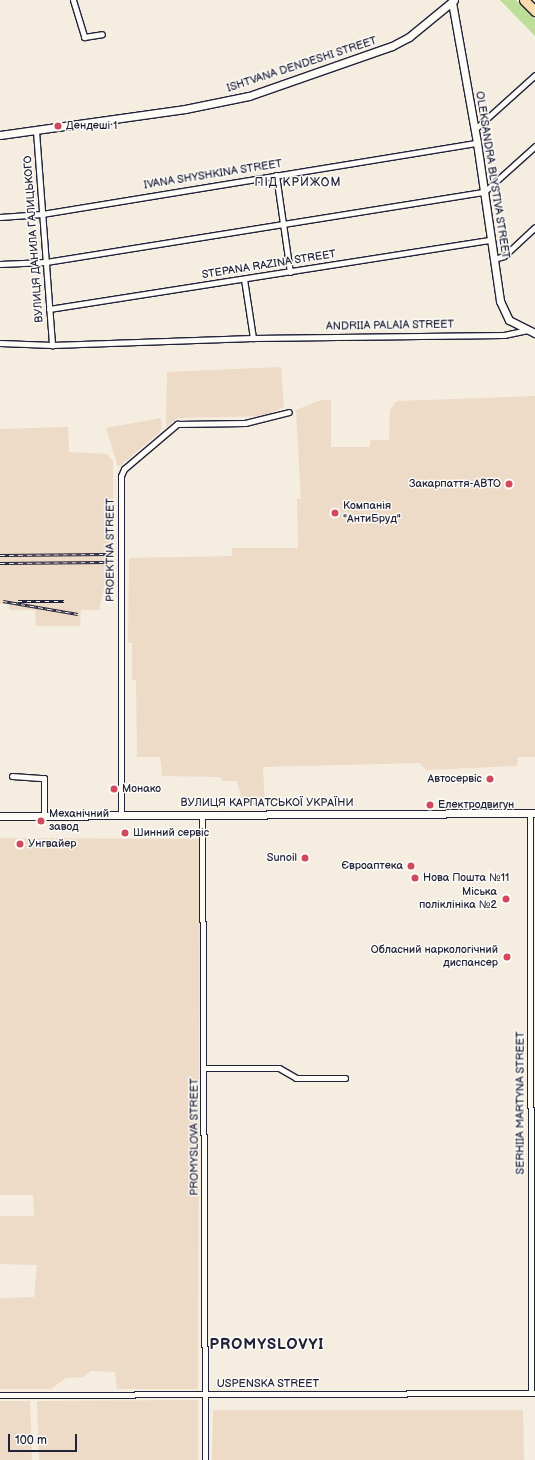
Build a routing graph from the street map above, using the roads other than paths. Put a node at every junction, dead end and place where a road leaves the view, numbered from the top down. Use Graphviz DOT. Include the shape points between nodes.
graph roads {
  1 [pos="73,0"];
  2 [pos="524,0"];
  3 [pos="453,1"];
  4 [pos="535,11"];
  5 [pos="102,34"];
  6 [pos="535,75"];
  7 [pos="474,130"];
  8 [pos="36,131"];
  9 [pos="0,135"];
  10 [pos="477,143"];
  11 [pos="535,146"];
  12 [pos="276,175"];
  13 [pos="484,192"];
  14 [pos="42,214"];
  15 [pos="0,217"];
  16 [pos="283,223"];
  17 [pos="535,227"];
  18 [pos="491,240"];
  19 [pos="494,259"];
  20 [pos="46,262"];
  21 [pos="0,264"];
  22 [pos="290,272"];
  23 [pos="244,279"];
  24 [pos="49,309"];
  25 [pos="527,330"];
  26 [pos="535,333"];
  27 [pos="253,338"];
  28 [pos="0,343"];
  29 [pos="52,345"];
  30 [pos="289,412"];
  31 [pos="12,776"];
  32 [pos="532,813"];
  33 [pos="202,814"];
  34 [pos="44,815"];
  35 [pos="121,815"];
  36 [pos="0,816"];
  37 [pos="532,1027"];
  38 [pos="205,1068"];
  39 [pos="345,1078"];
  40 [pos="533,1393"];
  41 [pos="0,1394"];
  42 [pos="206,1394"];
  43 [pos="205,1460"];
  1 -- 5 [label="street" via="84,37"];
  2 -- 4 [label="highway"];
  3 -- 7 [label="street, OLEKSANDRA BLYSTIVA STREET"];
  3 -- 8 [label="street, ISHTVANA DENDESHI STREET" via="409,37 392,46 264,91 204,106"];
  6 -- 7 [label="street"];
  7 -- 10 [label="street, OLEKSANDRA BLYSTIVA STREET"];
  8 -- 9 [label="street, ISHTVANA DENDESHI STREET"];
  8 -- 14 [label="street, ВУЛИЦЯ ДАНИЛА ГАЛИЦЬКОГО"];
  10 -- 12 [label="street, IVANA SHYSHKINA STREET"];
  10 -- 13 [label="street, OLEKSANDRA BLYSTIVA STREET"];
  11 -- 13 [label="street"];
  12 -- 14 [label="street, IVANA SHYSHKINA STREET"];
  12 -- 16 [label="street"];
  13 -- 16 [label="street"];
  13 -- 18 [label="street, OLEKSANDRA BLYSTIVA STREET"];
  14 -- 15 [label="street, IVANA SHYSHKINA STREET"];
  14 -- 20 [label="street, ВУЛИЦЯ ДАНИЛА ГАЛИЦЬКОГО"];
  16 -- 20 [label="street"];
  16 -- 22 [label="street"];
  17 -- 19 [label="street" via="504,256"];
  18 -- 19 [label="street, OLEKSANDRA BLYSTIVA STREET"];
  18 -- 22 [label="street, STEPANA RAZINA STREET"];
  19 -- 25 [label="street, OLEKSANDRA BLYSTIVA STREET" via="503,313 508,320"];
  20 -- 21 [label="street"];
  20 -- 24 [label="street, ВУЛИЦЯ ДАНИЛА ГАЛИЦЬКОГО"];
  22 -- 23 [label="street, STEPANA RAZINA STREET"];
  23 -- 24 [label="street, STEPANA RAZINA STREET"];
  23 -- 27 [label="street"];
  24 -- 29 [label="street, ВУЛИЦЯ ДАНИЛА ГАЛИЦЬКОГО"];
  25 -- 26 [label="street, OLEKSANDRA BLYSTIVA STREET"];
  25 -- 27 [label="street, ANDRIIA PALAIA STREET" via="504,335"];
  27 -- 29 [label="street, ANDRIIA PALAIA STREET"];
  28 -- 29 [label="street, ANDRIIA PALAIA STREET"];
  30 -- 35 [label="street, PROEKTNA STREET" via="245,423 177,424 124,469 121,476"];
  31 -- 34 [label="street" via="44,778"];
  32 -- 33 [label="street, ВУЛИЦЯ КАРПАТСЬКОЇ УКРАЇНИ"];
  32 -- 37 [label="street, SERHIIA MARTYNA STREET"];
  33 -- 35 [label="street, ВУЛИЦЯ КАРПАТСЬКОЇ УКРАЇНИ"];
  33 -- 38 [label="street, PROMYSLOVA STREET"];
  34 -- 35 [label="street, ВУЛИЦЯ КАРПАТСЬКОЇ УКРАЇНИ"];
  34 -- 36 [label="street, ВУЛИЦЯ КАРПАТСЬКОЇ УКРАЇНИ"];
  37 -- 40 [label="street, SERHIIA MARTYNA STREET"];
  38 -- 39 [label="street" via="279,1068 296,1078"];
  38 -- 42 [label="street, PROMYSLOVA STREET"];
  40 -- 42 [label="street, USPENSKA STREET"];
  41 -- 42 [label="street, USPENSKA STREET"];
  42 -- 43 [label="street, PROMYSLOVA STREET"];
}
